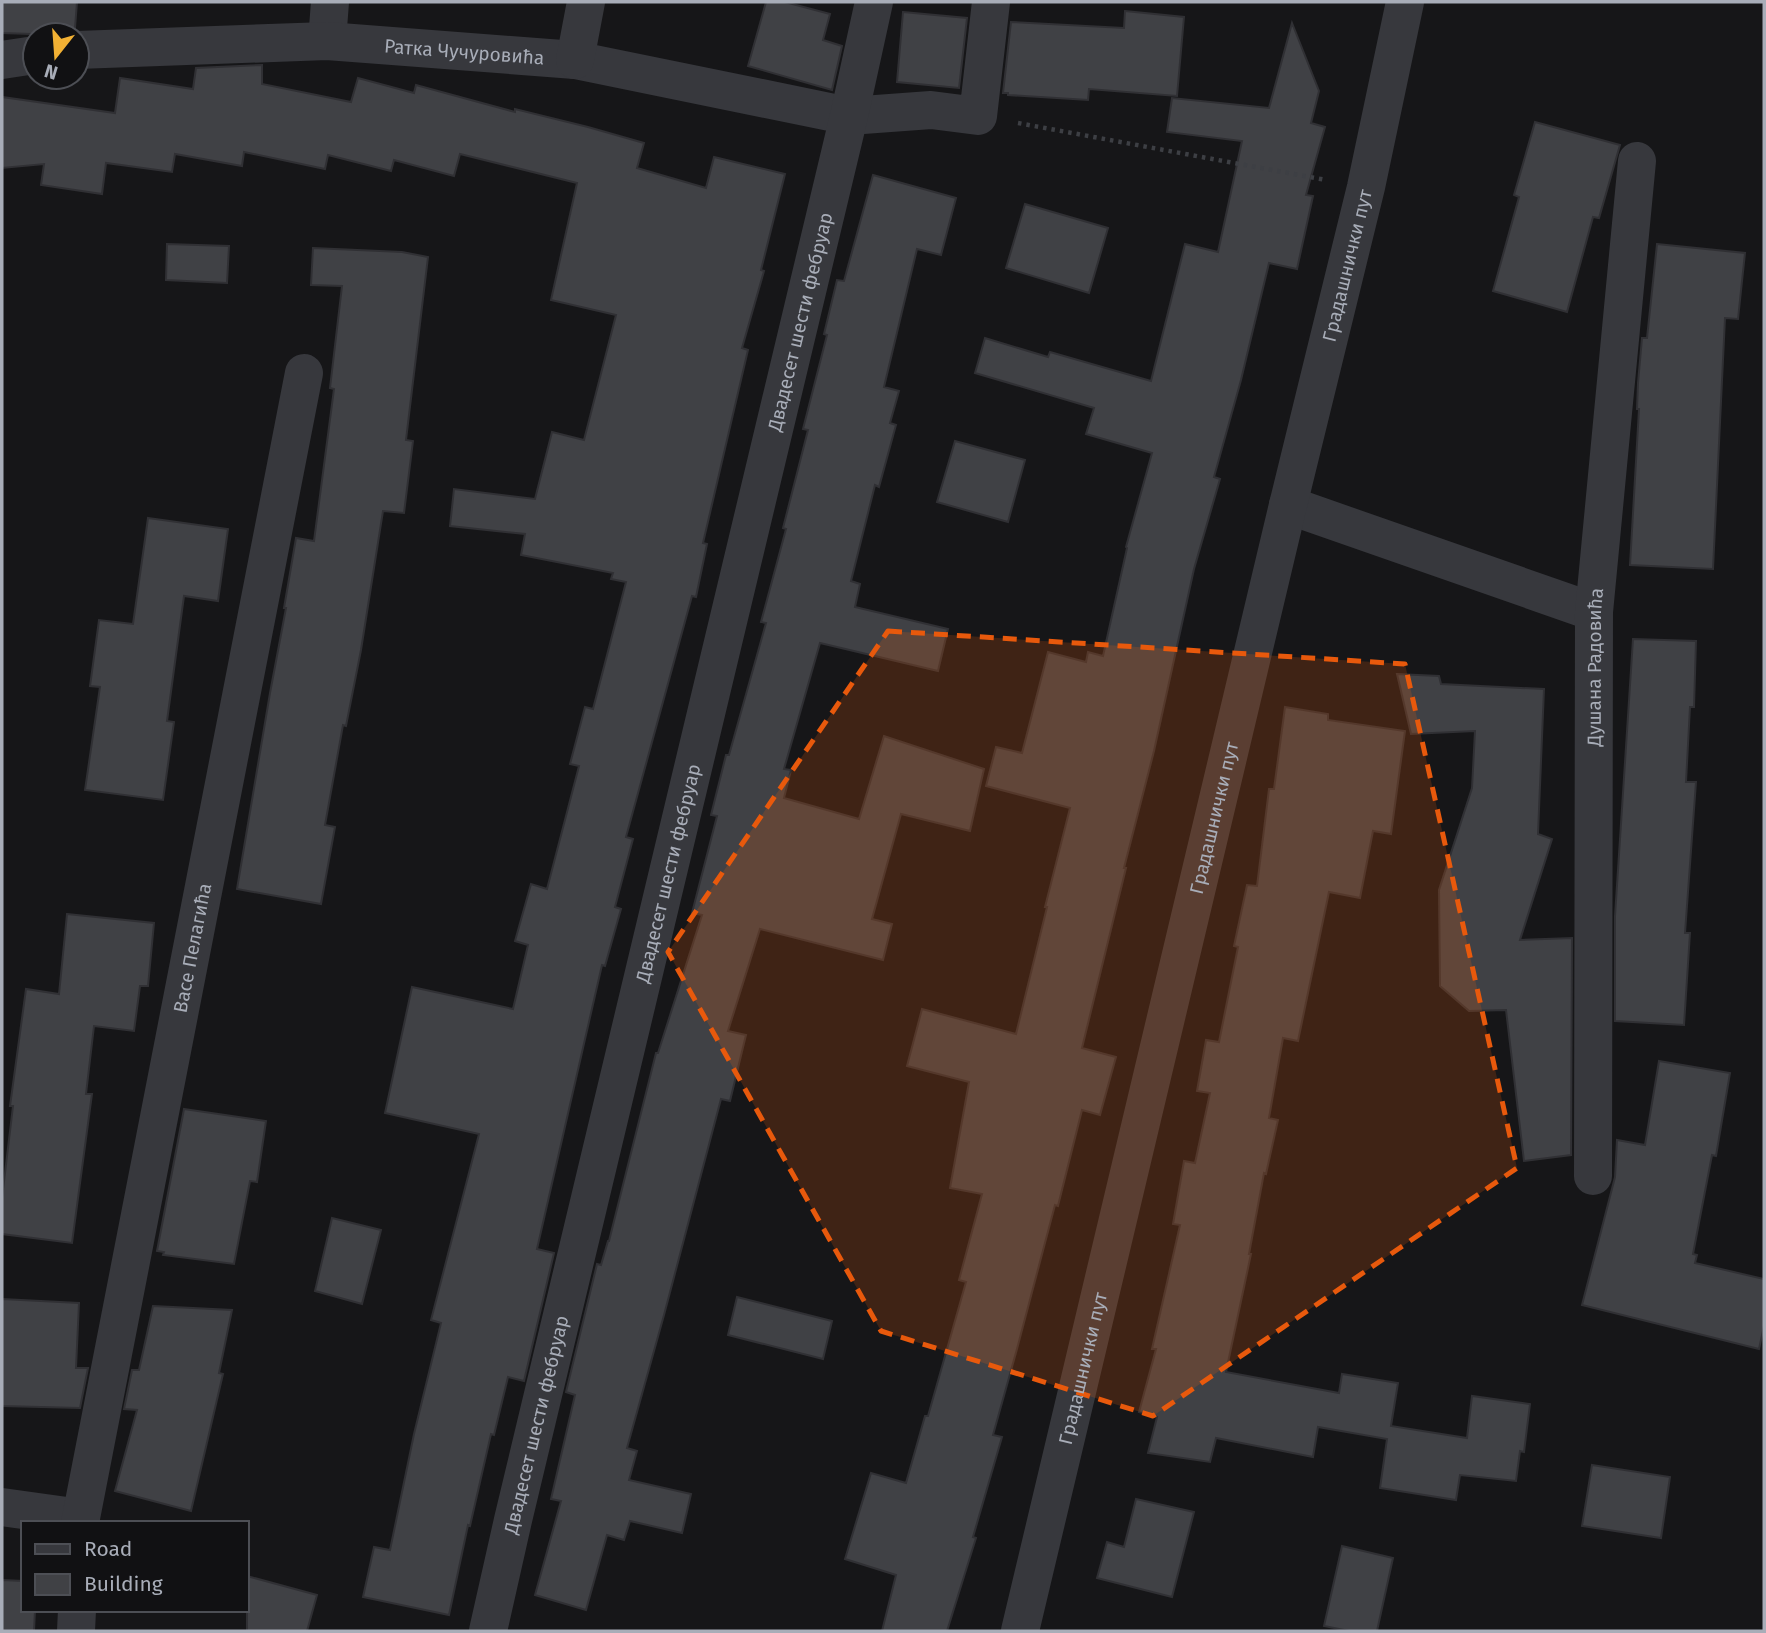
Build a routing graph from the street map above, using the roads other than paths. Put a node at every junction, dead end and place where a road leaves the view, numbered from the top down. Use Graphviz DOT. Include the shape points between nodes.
graph roads {
  1 [pos="330,2"];
  2 [pos="586,2"];
  3 [pos="874,2"];
  4 [pos="991,2"];
  5 [pos="1405,2"];
  6 [pos="327,41"];
  7 [pos="91,49"];
  8 [pos="21,57"];
  9 [pos="2,60"];
  10 [pos="575,60"];
  11 [pos="849,116"];
  12 [pos="1637,161"];
  13 [pos="304,373"];
  14 [pos="1288,505"];
  15 [pos="1594,612"];
  16 [pos="1593,1176"];
  17 [pos="2,1507"];
  18 [pos="81,1520"];
  19 [pos="77,1612"];
  20 [pos="76,1631"];
  21 [pos="488,1631"];
  22 [pos="1020,1631"];
  1 -- 6 [label="street"];
  2 -- 10 [label="street"];
  3 -- 11 [label="street, Двадесет шести фебруар"];
  4 -- 11 [label="street" via="979,116 932,110"];
  5 -- 14 [label="street, Градашнички пут" via="1366,187"];
  6 -- 7 [label="street, Ратка Чучуровића"];
  6 -- 10 [label="street, Ратка Чучуровића"];
  8 -- 9 [label="street"];
  10 -- 11 [label="street, Ратка Чучуровића"];
  11 -- 21 [label="street, Двадесет шести фебруар"];
  12 -- 15 [label="street, Душана Радовића"];
  13 -- 18 [label="street, Васе Пелагића"];
  14 -- 15 [label="street"];
  14 -- 22 [label="street, Градашнички пут"];
  15 -- 16 [label="street, Душана Радовића"];
  17 -- 18 [label="street"];
  19 -- 20 [label="street"];
}
